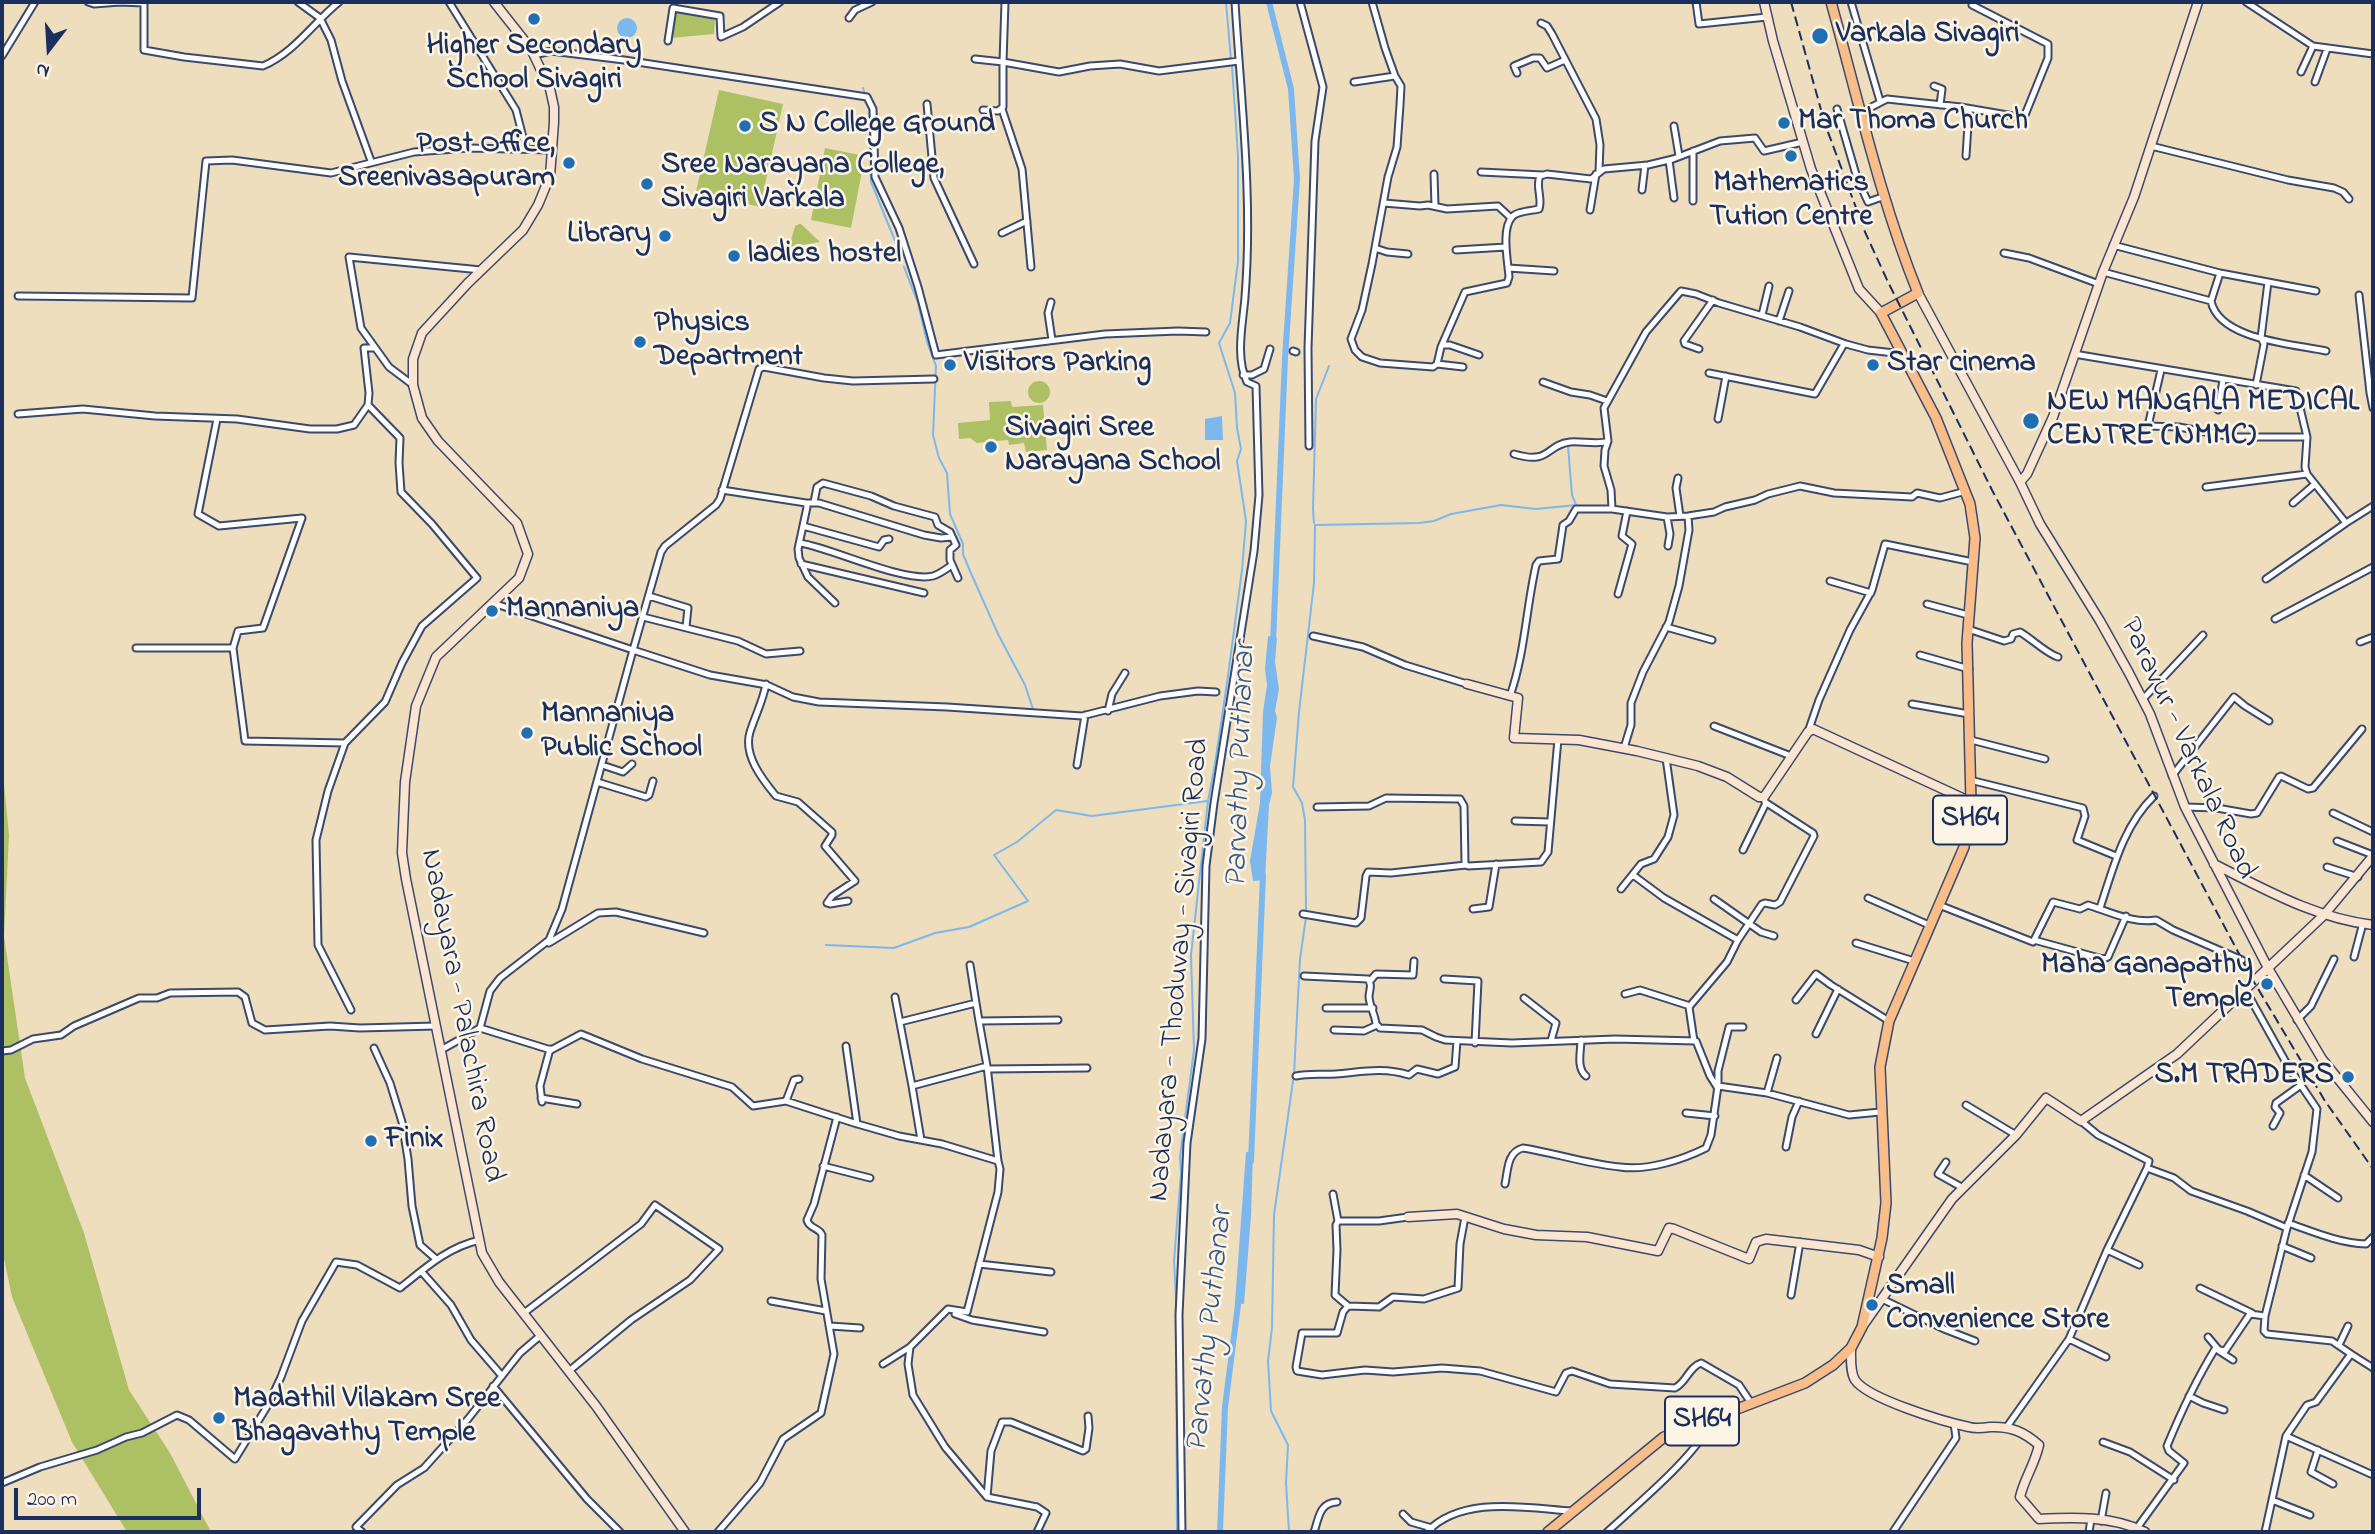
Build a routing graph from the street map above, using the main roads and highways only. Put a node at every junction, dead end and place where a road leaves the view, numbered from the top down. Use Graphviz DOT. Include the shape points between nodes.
graph roads {
  1 [pos="494,2"];
  2 [pos="1764,2"];
  3 [pos="1831,2"];
  4 [pos="2198,2"];
  5 [pos="1918,293"];
  6 [pos="1881,313"];
  7 [pos="2020,482"];
  8 [pos="1466,684"];
  9 [pos="1971,802"];
  10 [pos="2373,856"];
  11 [pos="2214,864"];
  12 [pos="2324,915"];
  13 [pos="2373,925"];
  14 [pos="2268,968"];
  15 [pos="2373,1122"];
  16 [pos="1408,1217"];
  17 [pos="1879,1256"];
  18 [pos="1862,1327"];
  19 [pos="1851,1348"];
  20 [pos="2141,1530"];
  21 [pos="685,1532"];
  22 [pos="1548,1532"];
  1 -- 21 [label="main road, Nadayara - Palachira Road" via="534,55 554,101 550,176 523,230 422,333 413,359 413,385 422,418 438,441 517,523 527,554 519,578 436,657 416,706 405,782 405,879 482,1253"];
  2 -- 6 [label="main road" via="1811,169 1859,289"];
  3 -- 5 [label="main road" via="1860,113"];
  4 -- 7 [label="main road" via="2134,197 2053,418"];
  5 -- 6 [label="main road"];
  5 -- 7 [label="main road, Paravur - Varkala Road"];
  6 -- 9 [label="main road, SH64" via="1937,418 1970,504 1975,538 1968,615"];
  7 -- 11 [label="main road, Paravur - Varkala Road" via="2143,699 2185,807"];
  8 -- 9 [label="main road" via="1518,698 1514,738 1579,740 1666,758 1727,776 1765,800 1813,729"];
  9 -- 17 [label="main road, SH64" via="1964,847 1889,1021 1880,1067 1886,1203"];
  10 -- 12 [label="main road"];
  11 -- 12 [label="main road"];
  11 -- 14 [label="main road, Paravur - Varkala Road"];
  12 -- 13 [label="main road"];
  12 -- 14 [label="main road"];
  14 -- 15 [label="main road, Paravur - Varkala Road" via="2322,1059"];
  14 -- 18 [label="main road" via="2177,1054 2081,1121 2046,1098 1952,1199"];
  16 -- 17 [label="main road" via="1457,1214 1536,1235 1587,1237 1658,1251 1669,1228 1749,1259 1756,1242 1777,1239"];
  17 -- 18 [label="main road, SH64"];
  18 -- 19 [label="main road, SH64"];
  19 -- 20 [label="main road" via="1853,1377 1882,1398 1971,1428 2026,1433 2039,1445 2020,1497 2039,1519 2091,1519"];
  19 -- 22 [label="main road, SH64" via="1805,1383 1664,1437"];
}
